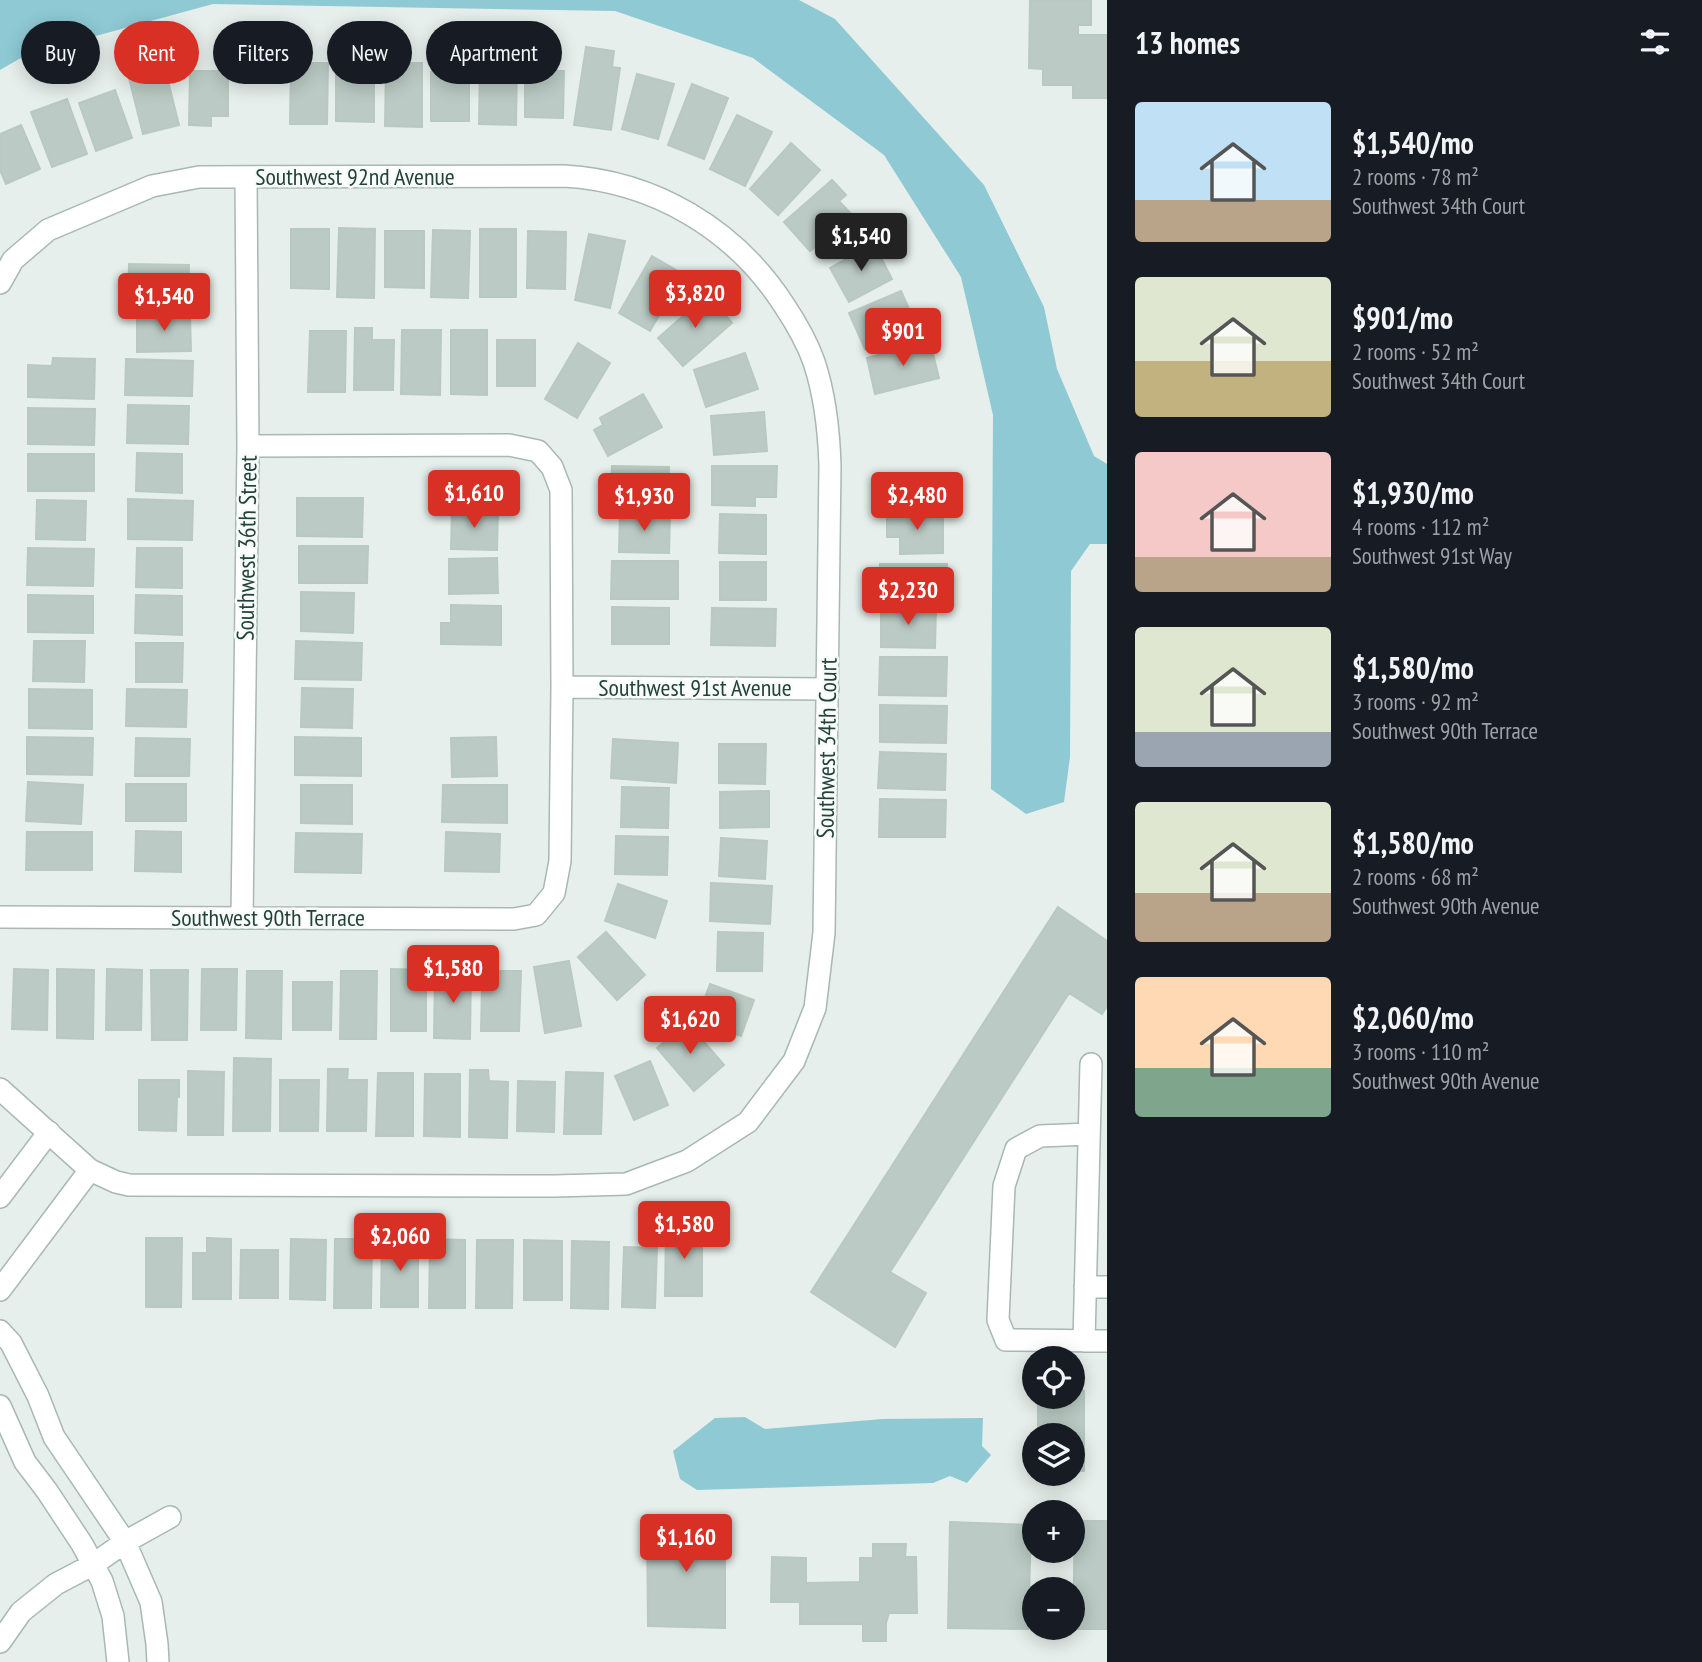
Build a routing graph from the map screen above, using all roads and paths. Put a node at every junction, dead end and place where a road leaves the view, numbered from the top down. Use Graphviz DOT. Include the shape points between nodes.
graph roads {
  1 [pos="246,177"];
  2 [pos="709,226"];
  3 [pos="0,282"];
  4 [pos="248,446"];
  5 [pos="562,687"];
  6 [pos="828,689"];
  7 [pos="0,917"];
  8 [pos="242,918"];
  9 [pos="1091,1064"];
  10 [pos="0,1089"];
  11 [pos="50,1132"];
  12 [pos="1089,1134"];
  13 [pos="90,1170"];
  14 [pos="0,1197"];
  15 [pos="1097,1207"];
  16 [pos="1085,1287"];
  17 [pos="1107,1287"];
  18 [pos="0,1290"];
  19 [pos="0,1331"];
  20 [pos="1084,1341"];
  21 [pos="1107,1341"];
  22 [pos="0,1406"];
  23 [pos="170,1517"];
  24 [pos="125,1542"];
  25 [pos="94,1564"];
  26 [pos="0,1642"];
  27 [pos="118,1662"];
  28 [pos="158,1662"];
  1 -- 2 [label="street, Southwest 92nd Avenue" via="583,177 661,198"];
  1 -- 3 [label="street, Southwest 92nd Avenue" via="199,177 152,186 48,230 13,260"];
  1 -- 4 [label="street, Southwest 36th Street"];
  2 -- 6 [label="street, Southwest 34th Court" via="775,291 803,337 820,381 830,466"];
  4 -- 5 [label="street" via="509,445 538,451 552,467 561,490"];
  4 -- 8 [label="street, Southwest 36th Street"];
  5 -- 6 [label="street, Southwest 91st Avenue"];
  5 -- 8 [label="street, Southwest 90th Terrace" via="560,861 554,893 536,915 514,919"];
  6 -- 13 [label="street, Southwest 34th Court" via="824,933 815,1008 794,1061 748,1122 687,1161 626,1184 129,1185"];
  7 -- 8 [label="street, Southwest 90th Terrace"];
  9 -- 12 [label="street"];
  10 -- 11 [label="street"];
  11 -- 13 [label="street"];
  11 -- 14 [label="street"];
  12 -- 15 [label="street"];
  12 -- 20 [label="street" via="1040,1136 1016,1149 1004,1186 998,1320 1006,1340"];
  13 -- 18 [label="street"];
  15 -- 16 [label="street"];
  16 -- 17 [label="street"];
  16 -- 20 [label="street"];
  19 -- 24 [label="street" via="38,1396 54,1437"];
  20 -- 21 [label="street"];
  22 -- 25 [label="street" via="25,1462"];
  23 -- 24 [label="street"];
  24 -- 25 [label="street"];
  24 -- 28 [label="street" via="151,1602"];
  25 -- 26 [label="street" via="56,1584 21,1612"];
  25 -- 27 [label="street" via="113,1616"];
}
